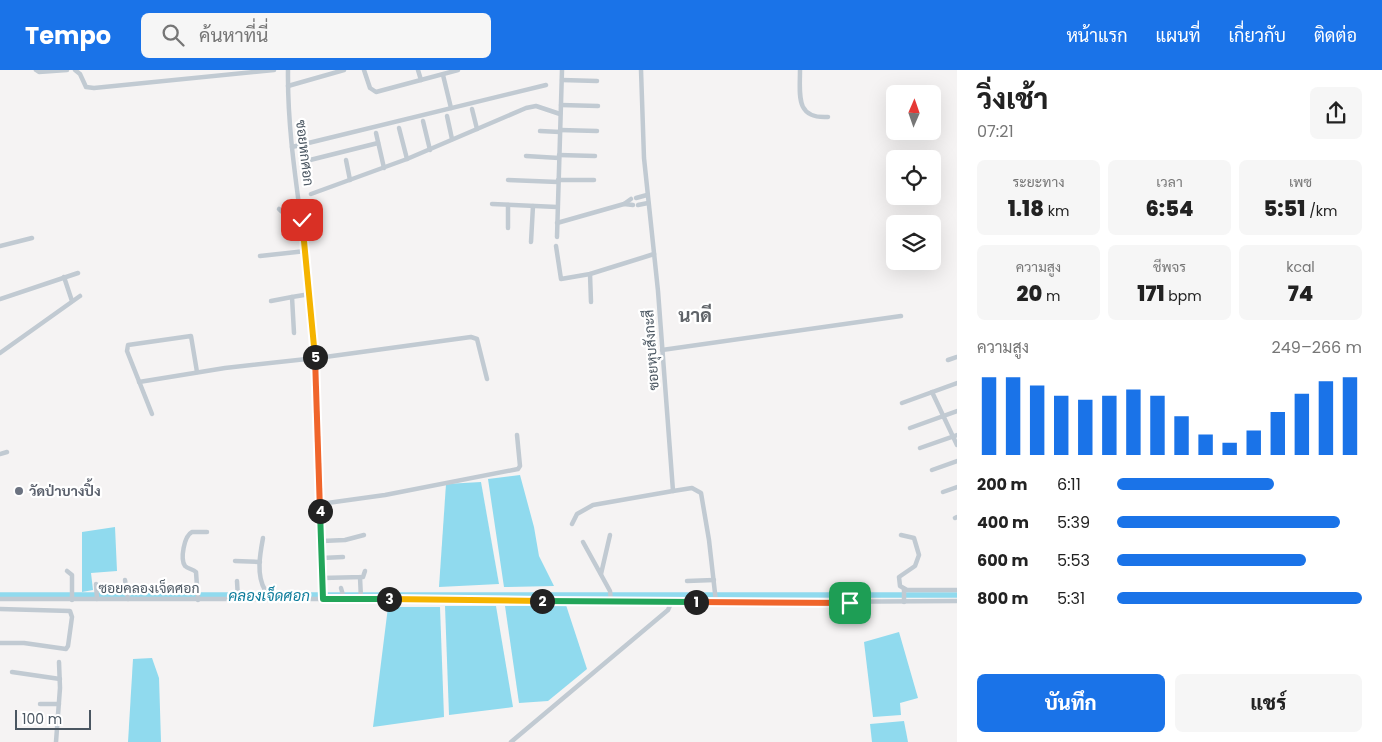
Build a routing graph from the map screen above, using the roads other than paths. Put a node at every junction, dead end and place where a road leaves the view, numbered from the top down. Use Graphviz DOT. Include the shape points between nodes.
graph roads {
  1 [pos="36,70"];
  2 [pos="68,70"];
  3 [pos="75,70"];
  4 [pos="274,70"];
  5 [pos="288,70"];
  6 [pos="344,70"];
  7 [pos="364,70"];
  8 [pos="418,70"];
  9 [pos="458,70"];
  10 [pos="562,70"];
  11 [pos="641,70"];
  12 [pos="800,70"];
  13 [pos="443,75"];
  14 [pos="421,80"];
  15 [pos="562,80"];
  16 [pos="597,81"];
  17 [pos="292,85"];
  18 [pos="546,85"];
  19 [pos="561,105"];
  20 [pos="598,106"];
  21 [pos="451,108"];
  22 [pos="472,109"];
  23 [pos="560,114"];
  24 [pos="447,116"];
  25 [pos="828,117"];
  26 [pos="423,122"];
  27 [pos="399,128"];
  28 [pos="476,129"];
  29 [pos="540,131"];
  30 [pos="560,131"];
  31 [pos="597,131"];
  32 [pos="376,132"];
  33 [pos="452,139"];
  34 [pos="378,143"];
  35 [pos="296,145"];
  36 [pos="430,150"];
  37 [pos="526,156"];
  38 [pos="559,156"];
  39 [pos="596,156"];
  40 [pos="407,159"];
  41 [pos="310,160"];
  42 [pos="346,160"];
  43 [pos="384,168"];
  44 [pos="350,180"];
  45 [pos="508,180"];
  46 [pos="594,180"];
  47 [pos="558,181"];
  48 [pos="312,194"];
  49 [pos="647,195"];
  50 [pos="648,203"];
  51 [pos="492,204"];
  52 [pos="624,204"];
  53 [pos="508,205"];
  54 [pos="533,206"];
  55 [pos="557,207"];
  56 [pos="280,209"];
  57 [pos="302,220"];
  58 [pos="557,223"];
  59 [pos="508,228"];
  60 [pos="557,237"];
  61 [pos="32,238"];
  62 [pos="532,242"];
  63 [pos="0,246"];
  64 [pos="556,246"];
  65 [pos="306,251"];
  66 [pos="654,254"];
  67 [pos="260,256"];
  68 [pos="78,273"];
  69 [pos="590,274"];
  70 [pos="64,277"];
  71 [pos="310,294"];
  72 [pos="80,296"];
  73 [pos="292,297"];
  74 [pos="0,299"];
  75 [pos="72,301"];
  76 [pos="271,301"];
  77 [pos="591,302"];
  78 [pos="901,316"];
  79 [pos="294,333"];
  80 [pos="666,350"];
  81 [pos="0,353"];
  82 [pos="957,357"];
  83 [pos="317,358"];
  84 [pos="948,360"];
  85 [pos="197,372"];
  86 [pos="487,379"];
  87 [pos="139,382"];
  88 [pos="957,383"];
  89 [pos="932,392"];
  90 [pos="902,403"];
  91 [pos="957,410"];
  92 [pos="152,414"];
  93 [pos="943,416"];
  94 [pos="910,428"];
  95 [pos="517,435"];
  96 [pos="955,436"];
  97 [pos="957,445"];
  98 [pos="920,448"];
  99 [pos="7,452"];
  100 [pos="0,454"];
  101 [pos="957,461"];
  102 [pos="932,470"];
  103 [pos="957,487"];
  104 [pos="673,491"];
  105 [pos="943,492"];
  106 [pos="320,504"];
  107 [pos="572,524"];
  108 [pos="207,532"];
  109 [pos="364,535"];
  110 [pos="610,535"];
  111 [pos="901,535"];
  112 [pos="262,538"];
  113 [pos="326,542"];
  114 [pos="583,542"];
  115 [pos="343,557"];
  116 [pos="326,558"];
  117 [pos="235,561"];
  118 [pos="260,562"];
  119 [pos="67,571"];
  120 [pos="365,571"];
  121 [pos="601,574"];
  122 [pos="327,577"];
  123 [pos="360,577"];
  124 [pos="126,580"];
  125 [pos="714,580"];
  126 [pos="237,581"];
  127 [pos="686,581"];
  128 [pos="96,584"];
  129 [pos="904,590"];
  130 [pos="957,590"];
  131 [pos="360,595"];
  132 [pos="97,596"];
  133 [pos="269,596"];
  134 [pos="73,598"];
  135 [pos="127,598"];
  136 [pos="198,598"];
  137 [pos="611,598"];
  138 [pos="238,599"];
  139 [pos="323,599"];
  140 [pos="0,600"];
  141 [pos="715,600"];
  142 [pos="904,601"];
  143 [pos="957,601"];
  144 [pos="671,603"];
  145 [pos="0,609"];
  146 [pos="0,643"];
  147 [pos="59,662"];
  148 [pos="12,672"];
  149 [pos="60,679"];
  150 [pos="40,704"];
  151 [pos="59,704"];
  152 [pos="56,742"];
  153 [pos="510,742"];
  1 -- 2 [label="street"];
  3 -- 4 [label="street" via="86,87 94,88"];
  5 -- 17 [label="street, ซอยหกศอก"];
  6 -- 17 [label="street"];
  7 -- 14 [label="street" via="370,88 376,92"];
  8 -- 14 [label="street"];
  9 -- 13 [label="street"];
  10 -- 15 [label="street"];
  11 -- 49 [label="street, ซอยหุบสังกะสี"];
  12 -- 25 [label="street" via="804,112"];
  13 -- 14 [label="street"];
  13 -- 21 [label="street"];
  15 -- 16 [label="street"];
  15 -- 19 [label="street"];
  17 -- 35 [label="street, ซอยหกศอก"];
  18 -- 21 [label="street"];
  19 -- 20 [label="street"];
  19 -- 23 [label="street"];
  21 -- 35 [label="street"];
  22 -- 28 [label="street"];
  23 -- 28 [label="street" via="532,106"];
  23 -- 30 [label="street"];
  24 -- 33 [label="street"];
  26 -- 36 [label="street"];
  27 -- 40 [label="street"];
  28 -- 33 [label="street"];
  29 -- 30 [label="street"];
  30 -- 31 [label="street"];
  30 -- 38 [label="street"];
  32 -- 34 [label="street"];
  33 -- 36 [label="street"];
  34 -- 41 [label="street"];
  34 -- 43 [label="street"];
  35 -- 57 [label="street, ซอยหกศอก"];
  36 -- 40 [label="street"];
  37 -- 38 [label="street"];
  38 -- 39 [label="street"];
  38 -- 47 [label="street"];
  40 -- 43 [label="street"];
  42 -- 44 [label="street"];
  43 -- 44 [label="street"];
  44 -- 48 [label="street"];
  45 -- 47 [label="street"];
  46 -- 47 [label="street"];
  47 -- 55 [label="street"];
  49 -- 50 [label="street, ซอยหุบสังกะสี"];
  49 -- 52 [label="street"];
  50 -- 52 [label="street"];
  50 -- 66 [label="street, ซอยหุบสังกะสี"];
  51 -- 53 [label="street"];
  52 -- 58 [label="street"];
  53 -- 54 [label="street"];
  53 -- 59 [label="street"];
  54 -- 55 [label="street"];
  54 -- 62 [label="street"];
  55 -- 58 [label="street"];
  56 -- 57 [label="street" via="289,218"];
  57 -- 65 [label="street, ซอยหกศอก"];
  58 -- 60 [label="street"];
  61 -- 63 [label="street"];
  64 -- 69 [label="street" via="561,279"];
  65 -- 67 [label="street"];
  65 -- 71 [label="street, ซอยหกศอก"];
  66 -- 69 [label="street"];
  66 -- 80 [label="street, ซอยหุบสังกะสี"];
  68 -- 70 [label="street"];
  69 -- 77 [label="street"];
  70 -- 74 [label="street"];
  70 -- 75 [label="street"];
  71 -- 73 [label="street"];
  71 -- 83 [label="street, ซอยหกศอก"];
  72 -- 75 [label="street"];
  73 -- 76 [label="street"];
  73 -- 79 [label="street"];
  75 -- 81 [label="street"];
  78 -- 80 [label="street"];
  80 -- 104 [label="street, ซอยหุบสังกะสี"];
  82 -- 84 [label="street"];
  83 -- 85 [label="street"];
  83 -- 86 [label="street" via="474,337"];
  83 -- 106 [label="street, ซอยหกศอก"];
  85 -- 87 [label="street"];
  85 -- 87 [label="street" via="191,336 130,344 127,350"];
  87 -- 92 [label="street"];
  88 -- 89 [label="street"];
  89 -- 90 [label="street"];
  89 -- 93 [label="street"];
  91 -- 93 [label="street"];
  93 -- 94 [label="street"];
  93 -- 96 [label="street"];
  95 -- 106 [label="street" via="518,469"];
  96 -- 97 [label="street"];
  96 -- 98 [label="street"];
  99 -- 100 [label="street"];
  101 -- 102 [label="street"];
  103 -- 105 [label="street"];
  104 -- 107 [label="street" via="594,505 577,514"];
  104 -- 125 [label="street" via="692,488 701,493"];
  106 -- 113 [label="street, ซอยหกศอก"];
  108 -- 136 [label="street" via="192,532 184,540 184,562 196,572"];
  109 -- 113 [label="street"];
  110 -- 121 [label="street"];
  111 -- 129 [label="street" via="914,538 919,554 915,566 898,577"];
  112 -- 118 [label="street"];
  113 -- 116 [label="street, ซอยหกศอก"];
  114 -- 121 [label="street"];
  115 -- 116 [label="street"];
  116 -- 122 [label="street, ซอยหกศอก"];
  117 -- 118 [label="street"];
  118 -- 133 [label="street" via="263,587"];
  119 -- 134 [label="street" via="72,575"];
  120 -- 123 [label="street" via="365,576"];
  121 -- 137 [label="street"];
  122 -- 123 [label="street"];
  122 -- 139 [label="street, ซอยหกศอก"];
  123 -- 131 [label="street"];
  124 -- 135 [label="street"];
  125 -- 127 [label="street"];
  125 -- 141 [label="street"];
  126 -- 138 [label="street"];
  128 -- 132 [label="street"];
  129 -- 130 [label="street"];
  129 -- 142 [label="street"];
  131 -- 137 [label="street, ซอยคลองเจ็ดศอก"];
  131 -- 139 [label="street, ซอยคลองเจ็ดศอก" via="343,594"];
  132 -- 134 [label="street, ซอยคลองเจ็ดศอก"];
  132 -- 135 [label="street, ซอยคลองเจ็ดศอก"];
  133 -- 138 [label="street, ซอยคลองเจ็ดศอก"];
  133 -- 139 [label="street, ซอยคลองเจ็ดศอก"];
  134 -- 140 [label="street, ซอยคลองเจ็ดศอก"];
  135 -- 136 [label="street, ซอยคลองเจ็ดศอก"];
  136 -- 138 [label="street, ซอยคลองเจ็ดศอก"];
  137 -- 144 [label="street, ซอยคลองเจ็ดศอก"];
  141 -- 142 [label="street, ซอยคลองเจ็ดศอก"];
  141 -- 144 [label="street, ซอยคลองเจ็ดศอก"];
  142 -- 143 [label="street, ซอยคลองเจ็ดศอก"];
  144 -- 153 [label="street" via="668,610 630,644"];
  145 -- 146 [label="street" via="72,613 66,649"];
  147 -- 149 [label="street"];
  148 -- 149 [label="street"];
  149 -- 151 [label="street"];
  150 -- 151 [label="street"];
  151 -- 152 [label="street"];
}
